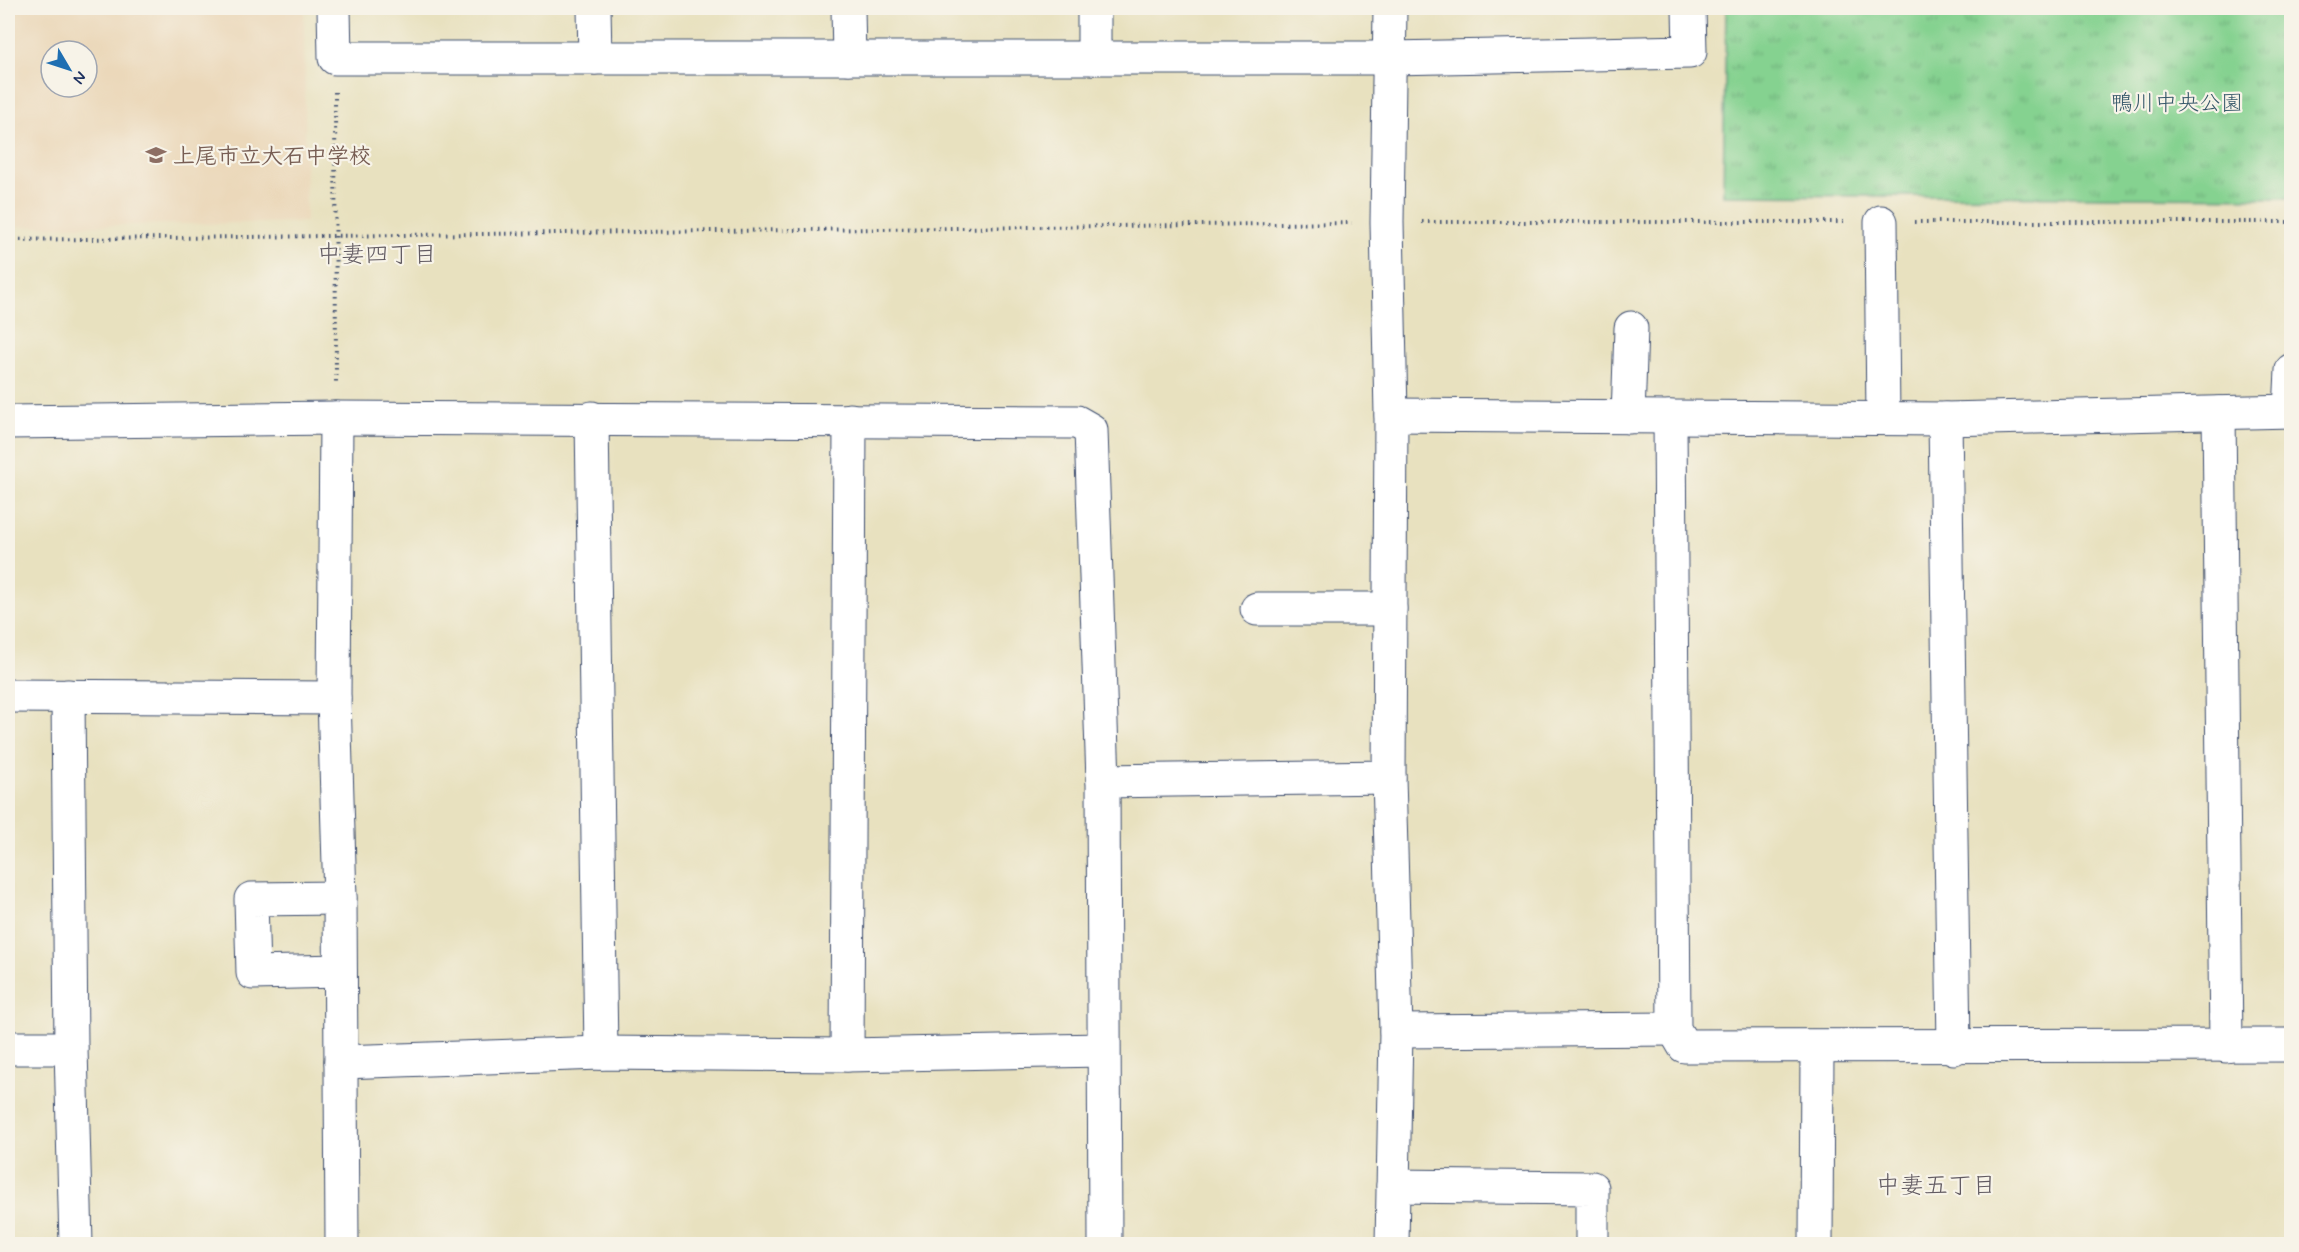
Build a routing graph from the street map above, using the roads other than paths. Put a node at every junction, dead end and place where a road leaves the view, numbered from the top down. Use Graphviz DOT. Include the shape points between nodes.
graph roads {
  1 [pos="334,8"];
  2 [pos="594,8"];
  3 [pos="848,8"];
  4 [pos="1094,8"];
  5 [pos="1390,8"];
  6 [pos="1689,8"];
  7 [pos="595,58"];
  8 [pos="849,58"];
  9 [pos="1094,58"];
  10 [pos="1391,58"];
  11 [pos="1881,222"];
  12 [pos="1631,328"];
  13 [pos="2292,370"];
  14 [pos="2291,411"];
  15 [pos="2220,413"];
  16 [pos="1391,415"];
  17 [pos="1628,417"];
  18 [pos="1670,417"];
  19 [pos="336,418"];
  20 [pos="592,418"];
  21 [pos="1883,418"];
  22 [pos="1945,418"];
  23 [pos="850,420"];
  24 [pos="8,422"];
  25 [pos="1257,609"];
  26 [pos="1390,609"];
  27 [pos="8,696"];
  28 [pos="68,696"];
  29 [pos="334,698"];
  30 [pos="1389,777"];
  31 [pos="1103,780"];
  32 [pos="340,898"];
  33 [pos="340,971"];
  34 [pos="1674,1029"];
  35 [pos="1396,1031"];
  36 [pos="2292,1045"];
  37 [pos="2226,1046"];
  38 [pos="8,1048"];
  39 [pos="71,1048"];
  40 [pos="1817,1048"];
  41 [pos="1954,1048"];
  42 [pos="1102,1050"];
  43 [pos="601,1053"];
  44 [pos="847,1055"];
  45 [pos="341,1062"];
  46 [pos="1394,1186"];
  47 [pos="76,1245"];
  48 [pos="342,1245"];
  49 [pos="1105,1245"];
  50 [pos="1392,1245"];
  51 [pos="1593,1245"];
  52 [pos="1816,1245"];
  1 -- 7 [label="street" via="335,58"];
  2 -- 7 [label="street"];
  3 -- 8 [label="street"];
  4 -- 9 [label="street"];
  5 -- 10 [label="street"];
  6 -- 10 [label="street" via="1690,52"];
  7 -- 8 [label="street"];
  8 -- 9 [label="street"];
  9 -- 10 [label="street"];
  10 -- 16 [label="street" via="1387,222"];
  11 -- 21 [label="street"];
  12 -- 17 [label="street"];
  13 -- 14 [label="street"];
  14 -- 15 [label="street"];
  15 -- 22 [label="street"];
  15 -- 37 [label="street"];
  16 -- 17 [label="street"];
  16 -- 26 [label="street"];
  17 -- 18 [label="street"];
  18 -- 21 [label="street"];
  18 -- 34 [label="street"];
  19 -- 20 [label="street"];
  19 -- 24 [label="street"];
  19 -- 29 [label="street"];
  20 -- 23 [label="street"];
  20 -- 43 [label="street"];
  21 -- 22 [label="street"];
  22 -- 41 [label="street"];
  23 -- 31 [label="street" via="1077,422 1091,430"];
  23 -- 44 [label="street"];
  25 -- 26 [label="street"];
  26 -- 30 [label="street"];
  27 -- 28 [label="street"];
  28 -- 29 [label="street"];
  28 -- 39 [label="street"];
  29 -- 32 [label="street"];
  30 -- 31 [label="street"];
  30 -- 35 [label="street"];
  31 -- 42 [label="street"];
  32 -- 33 [label="street"];
  32 -- 33 [label="street" via="251,899 253,973"];
  33 -- 45 [label="street"];
  34 -- 35 [label="street"];
  34 -- 40 [label="street" via="1684,1046"];
  35 -- 46 [label="street"];
  36 -- 37 [label="street"];
  37 -- 41 [label="street"];
  38 -- 39 [label="street"];
  39 -- 47 [label="street"];
  40 -- 41 [label="street"];
  40 -- 52 [label="street"];
  42 -- 44 [label="street"];
  42 -- 49 [label="street"];
  43 -- 44 [label="street"];
  43 -- 45 [label="street"];
  45 -- 48 [label="street"];
  46 -- 50 [label="street"];
  46 -- 51 [label="street" via="1592,1188"];
}
